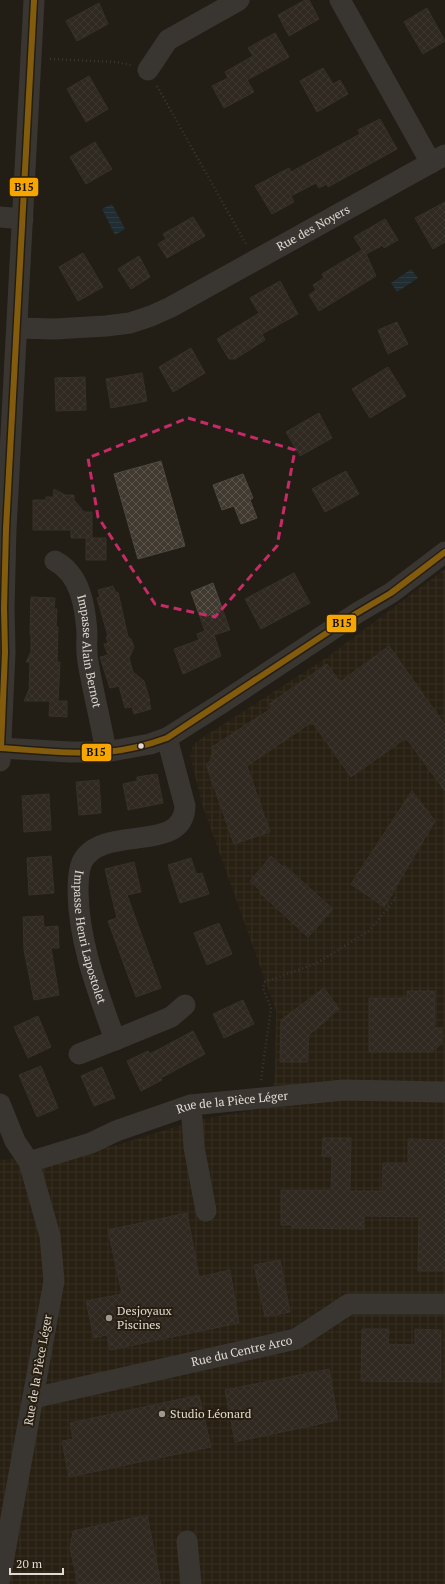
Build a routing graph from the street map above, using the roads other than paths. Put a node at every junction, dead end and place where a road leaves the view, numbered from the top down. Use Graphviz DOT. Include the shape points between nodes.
graph roads {
  1 [pos="34,0"];
  2 [pos="239,0"];
  3 [pos="340,0"];
  4 [pos="148,70"];
  5 [pos="438,159"];
  6 [pos="0,217"];
  7 [pos="23,219"];
  8 [pos="17,328"];
  9 [pos="445,552"];
  10 [pos="55,560"];
  11 [pos="167,738"];
  12 [pos="0,748"];
  13 [pos="106,752"];
  14 [pos="0,760"];
  15 [pos="185,1005"];
  16 [pos="115,1040"];
  17 [pos="79,1054"];
  18 [pos="445,1092"];
  19 [pos="0,1104"];
  20 [pos="191,1105"];
  21 [pos="29,1162"];
  22 [pos="206,1211"];
  23 [pos="445,1304"];
  24 [pos="32,1398"];
  25 [pos="187,1540"];
  26 [pos="0,1579"];
  27 [pos="191,1584"];
  1 -- 7 [label="street"];
  2 -- 4 [label="street" via="168,40"];
  3 -- 5 [label="street, Rue des Noyers"];
  5 -- 8 [label="street, Rue des Noyers" via="151,316 130,323 106,326"];
  6 -- 7 [label="street"];
  7 -- 8 [label="street"];
  8 -- 12 [label="street" via="6,529 5,652"];
  9 -- 11 [label="street" via="391,594 357,613"];
  10 -- 13 [label="street, Impasse Alain Bernot" via="72,573 79,588 86,623 88,661"];
  11 -- 13 [label="street" via="150,744"];
  11 -- 16 [label="street, Impasse Henri Lapostolet" via="185,806 182,821 166,833 99,847 89,853 82,863 78,878 80,919 88,961"];
  12 -- 13 [label="street"];
  12 -- 14 [label="street"];
  15 -- 16 [label="street" via="171,1017"];
  16 -- 17 [label="street"];
  18 -- 20 [label="street, Rue de la Pièce Léger" via="344,1090"];
  19 -- 21 [label="street, Rue de la Pièce Léger" via="15,1141"];
  20 -- 21 [label="street, Rue de la Pièce Léger" via="116,1131 91,1143"];
  20 -- 22 [label="street" via="194,1147"];
  21 -- 24 [label="street, Rue de la Pièce Léger" via="50,1236 54,1281"];
  23 -- 24 [label="street, Rue du Centre Arco" via="349,1304 296,1339"];
  24 -- 26 [label="street, Rue de la Pièce Léger"];
  25 -- 27 [label="street"];
}
